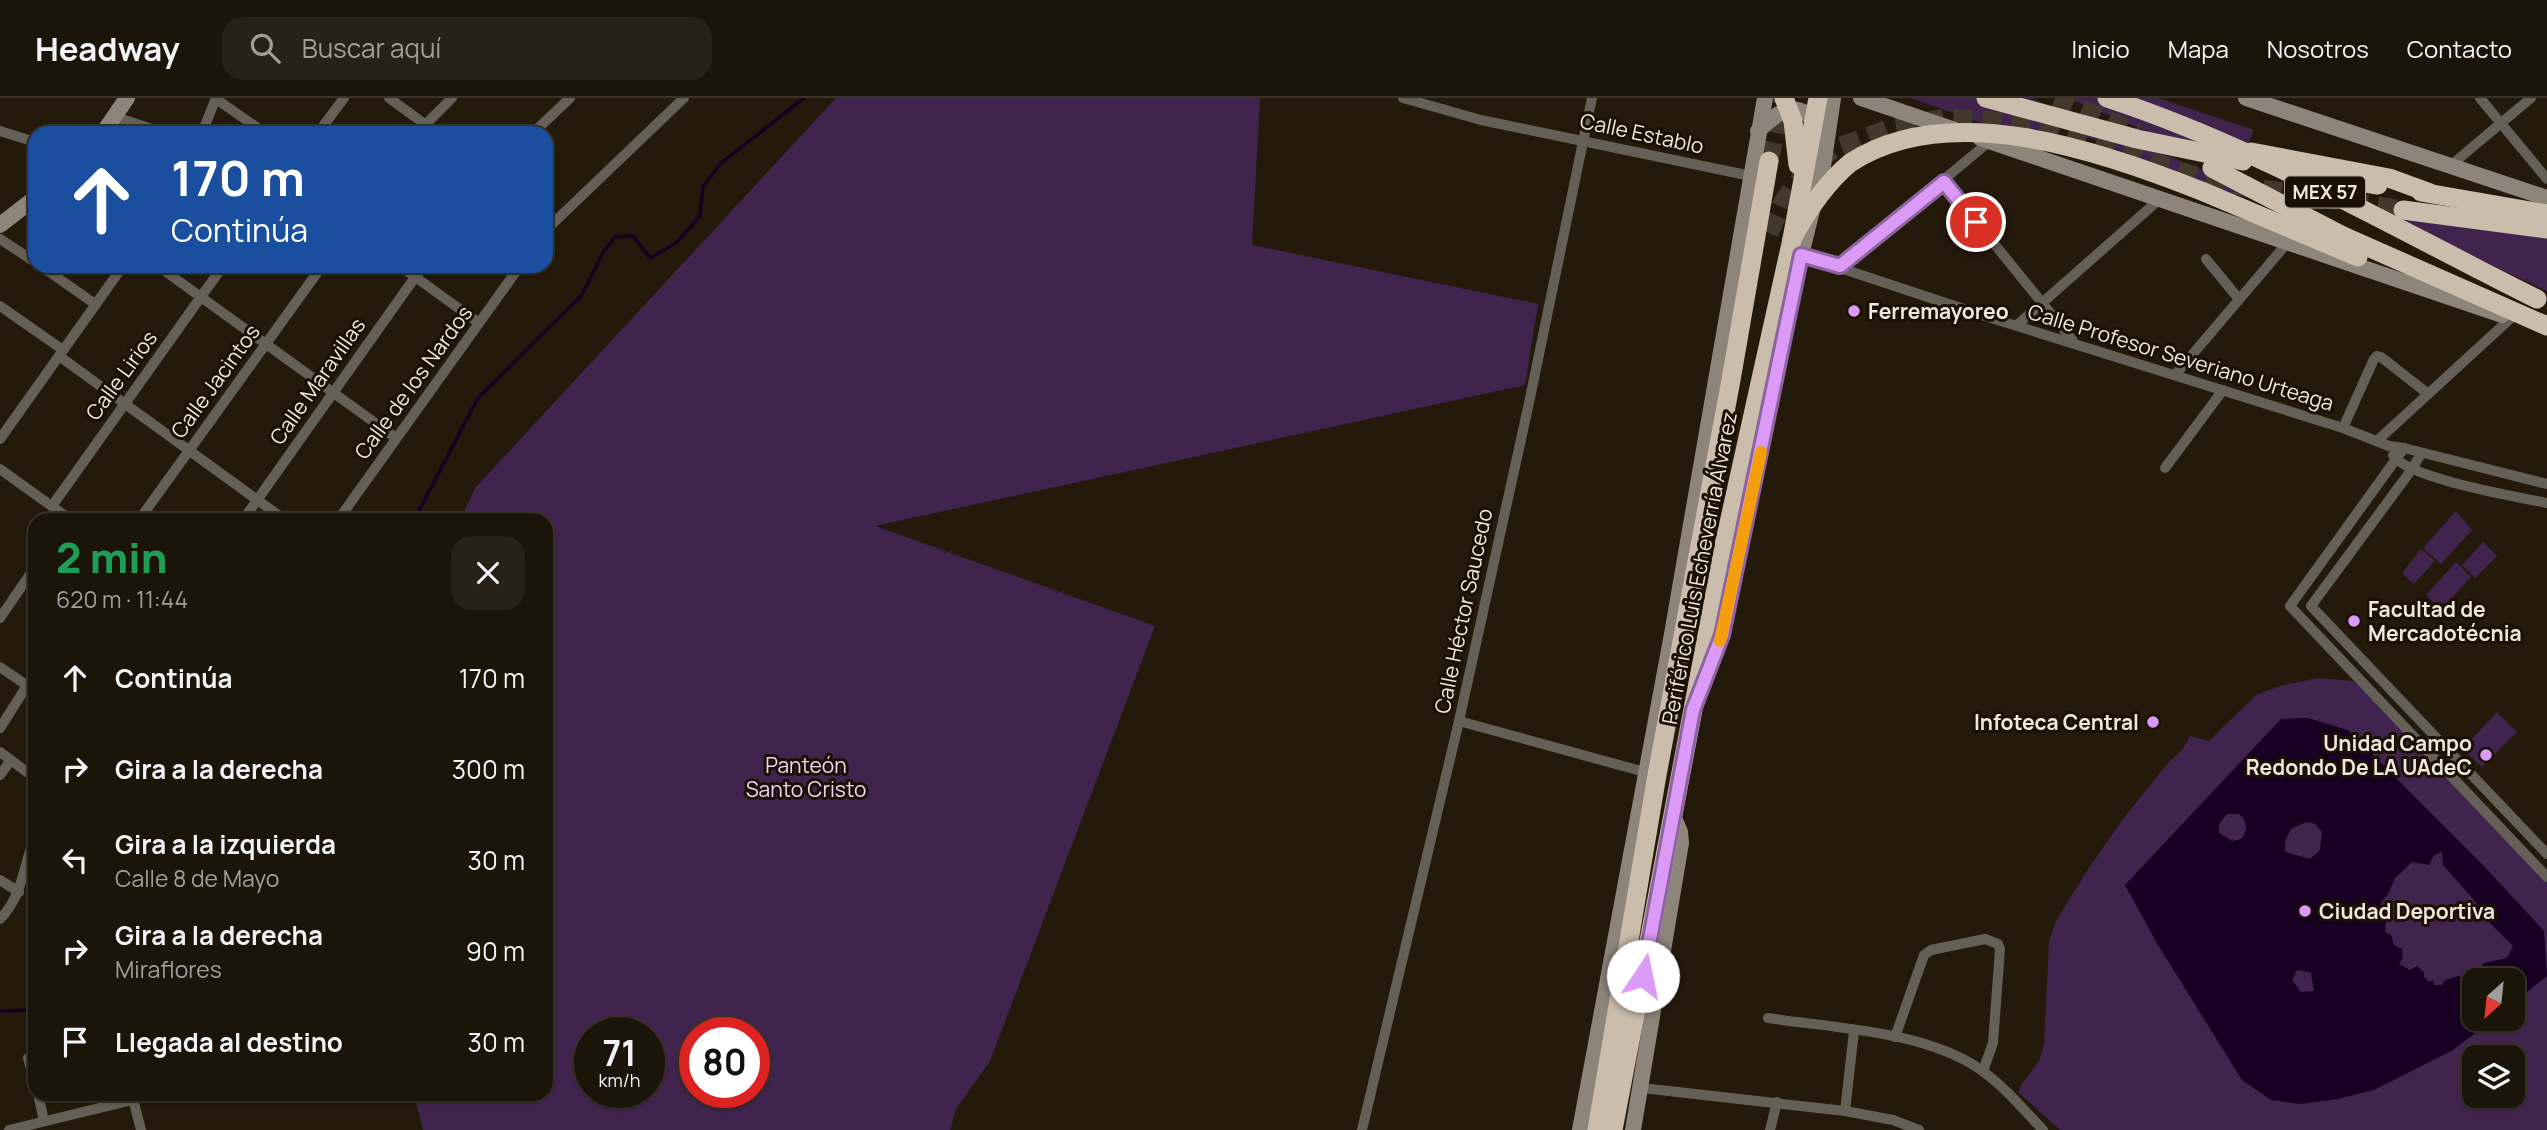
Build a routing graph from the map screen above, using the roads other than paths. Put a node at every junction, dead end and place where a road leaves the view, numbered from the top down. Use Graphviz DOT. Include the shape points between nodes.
graph roads {
  1 [pos="127,98"];
  2 [pos="344,98"];
  3 [pos="389,98"];
  4 [pos="452,98"];
  5 [pos="570,98"];
  6 [pos="684,98"];
  7 [pos="1403,98"];
  8 [pos="1592,98"];
  9 [pos="1765,98"];
  10 [pos="1784,98"];
  11 [pos="1818,98"];
  12 [pos="1833,98"];
  13 [pos="1861,98"];
  14 [pos="1896,98"];
  15 [pos="1986,98"];
  16 [pos="2018,98"];
  17 [pos="2107,98"];
  18 [pos="2246,98"];
  19 [pos="2480,98"];
  20 [pos="2531,98"];
  21 [pos="216,99"];
  22 [pos="2279,102"];
  23 [pos="116,117"];
  24 [pos="1928,122"];
  25 [pos="2501,123"];
  26 [pos="109,126"];
  27 [pos="143,126"];
  28 [pos="205,126"];
  29 [pos="255,126"];
  30 [pos="323,126"];
  31 [pos="419,126"];
  32 [pos="423,126"];
  33 [pos="540,126"];
  34 [pos="0,131"];
  35 [pos="1758,131"];
  36 [pos="28,140"];
  37 [pos="1583,140"];
  38 [pos="1990,141"];
  39 [pos="1827,145"];
  40 [pos="1769,162"];
  41 [pos="2450,166"];
  42 [pos="2212,168"];
  43 [pos="1751,176"];
  44 [pos="2371,179"];
  45 [pos="2547,180"];
  46 [pos="1944,182"];
  47 [pos="1800,191"];
  48 [pos="2161,198"];
  49 [pos="2547,198"];
  50 [pos="28,203"];
  51 [pos="2403,210"];
  52 [pos="2547,214"];
  53 [pos="553,218"];
  54 [pos="0,225"];
  55 [pos="2547,229"];
  56 [pos="1769,233"];
  57 [pos="0,239"];
  58 [pos="2288,242"];
  59 [pos="1796,247"];
  60 [pos="28,257"];
  61 [pos="2206,259"];
  62 [pos="1840,266"];
  63 [pos="51,273"];
  64 [pos="117,273"];
  65 [pos="168,273"];
  66 [pos="218,273"];
  67 [pos="317,273"];
  68 [pos="410,273"];
  69 [pos="418,273"];
  70 [pos="515,273"];
  71 [pos="415,277"];
  72 [pos="201,296"];
  73 [pos="2238,298"];
  74 [pos="2042,302"];
  75 [pos="2465,302"];
  76 [pos="2542,302"];
  77 [pos="95,304"];
  78 [pos="0,306"];
  79 [pos="2511,318"];
  80 [pos="479,323"];
  81 [pos="2017,325"];
  82 [pos="2547,327"];
  83 [pos="2073,341"];
  84 [pos="266,343"];
  85 [pos="61,353"];
  86 [pos="2175,375"];
  87 [pos="1731,380"];
  88 [pos="2223,390"];
  89 [pos="332,392"];
  90 [pos="2427,393"];
  91 [pos="125,403"];
  92 [pos="2343,428"];
  93 [pos="396,438"];
  94 [pos="0,439"];
  95 [pos="2378,440"];
  96 [pos="2389,446"];
  97 [pos="2404,448"];
  98 [pos="189,450"];
  99 [pos="2421,454"];
  100 [pos="2396,461"];
  101 [pos="2165,468"];
  102 [pos="0,469"];
  103 [pos="2412,469"];
  104 [pos="2547,484"];
  105 [pos="257,499"];
  106 [pos="2547,503"];
  107 [pos="52,506"];
  108 [pos="61,513"];
  109 [pos="144,513"];
  110 [pos="248,513"];
  111 [pos="276,513"];
  112 [pos="343,513"];
  113 [pos="28,580"];
  114 [pos="0,618"];
  115 [pos="0,667"];
  116 [pos="28,687"];
  117 [pos="28,693"];
  118 [pos="1693,710"];
  119 [pos="1459,721"];
  120 [pos="0,728"];
  121 [pos="0,752"];
  122 [pos="11,760"];
  123 [pos="28,773"];
  124 [pos="1651,774"];
  125 [pos="0,775"];
  126 [pos="1674,818"];
  127 [pos="2547,854"];
  128 [pos="28,861"];
  129 [pos="2547,877"];
  130 [pos="0,880"];
  131 [pos="19,892"];
  132 [pos="0,919"];
  133 [pos="1768,1018"];
  134 [pos="1854,1031"];
  135 [pos="1895,1037"];
  136 [pos="1983,1071"];
  137 [pos="1642,1088"];
  138 [pos="39,1101"];
  139 [pos="117,1101"];
  140 [pos="133,1101"];
  141 [pos="1777,1102"];
  142 [pos="1845,1111"];
  143 [pos="44,1121"];
  144 [pos="9,1130"];
  145 [pos="141,1130"];
  146 [pos="1362,1130"];
  147 [pos="1580,1130"];
  148 [pos="1597,1130"];
  149 [pos="1613,1130"];
  150 [pos="1633,1130"];
  151 [pos="1770,1130"];
  152 [pos="1919,1130"];
  153 [pos="2043,1130"];
  1 -- 23 [label="street"];
  2 -- 30 [label="street"];
  3 -- 31 [label="street"];
  4 -- 32 [label="street"];
  5 -- 33 [label="street"];
  6 -- 53 [label="street"];
  7 -- 37 [label="street, Calle Establo" via="1481,120"];
  8 -- 37 [label="street, Calle Héctor Saucedo"];
  9 -- 35 [label="street"];
  10 -- 47 [label="highway, bridge" via="1796,135"];
  11 -- 47 [label="highway, Periférico Luis Echeverría Álvarez, bridge"];
  12 -- 39 [label="street"];
  13 -- 24 [label="street"];
  14 -- 24 [label="street"];
  15 -- 44 [label="highway, MEX 57, bridge" via="2137,139 2326,177"];
  16 -- 44 [label="highway, bridge" via="2113,125"];
  17 -- 76 [label="highway, MEX 57, bridge" via="2268,163"];
  18 -- 22 [label="street"];
  19 -- 25 [label="street"];
  20 -- 25 [label="street"];
  21 -- 28 [label="street"];
  21 -- 29 [label="street"];
  22 -- 41 [label="street"];
  23 -- 26 [label="street"];
  23 -- 27 [label="street"];
  24 -- 38 [label="street"];
  25 -- 41 [label="street"];
  25 -- 45 [label="street"];
  34 -- 36 [label="street"];
  35 -- 39 [label="street" via="1778,112 1800,110 1812,116"];
  35 -- 43 [label="street"];
  37 -- 43 [label="street, Calle Establo"];
  37 -- 119 [label="street, Calle Héctor Saucedo"];
  38 -- 46 [label="street"];
  38 -- 48 [label="street"];
  39 -- 59 [label="street"];
  40 -- 87 [label="highway, Periférico Luis Echeverría Álvarez"];
  41 -- 49 [label="street"];
  42 -- 82 [label="highway" via="2343,236"];
  43 -- 124 [label="street"];
  44 -- 52 [label="highway, MEX 57"];
  46 -- 62 [label="street"];
  46 -- 74 [label="street"];
  47 -- 59 [label="highway, Periférico Luis Echeverría Álvarez, bridge"];
  48 -- 58 [label="street"];
  48 -- 74 [label="street"];
  50 -- 54 [label="street"];
  51 -- 55 [label="highway"];
  56 -- 87 [label="highway" via="1748,342"];
  57 -- 60 [label="street"];
  58 -- 73 [label="street"];
  58 -- 75 [label="street"];
  59 -- 62 [label="street, Calle Profesor Severiano Urteaga"];
  59 -- 75 [label="highway, bridge" via="1810,209 1830,181 1852,162 1899,135 1940,126 1988,126 2055,138 2204,192"];
  59 -- 118 [label="highway, Periférico Luis Echeverría Álvarez, bridge" via="1725,541"];
  59 -- 118 [label="street" via="1722,635"];
  61 -- 73 [label="street"];
  62 -- 81 [label="street, Calle Profesor Severiano Urteaga"];
  63 -- 77 [label="street"];
  64 -- 77 [label="street"];
  65 -- 72 [label="street"];
  66 -- 72 [label="street, Calle Lirios"];
  67 -- 84 [label="street, Calle Jacintos"];
  68 -- 71 [label="street"];
  69 -- 71 [label="street, Calle Maravillas"];
  70 -- 80 [label="street, Calle de los Nardos"];
  71 -- 80 [label="street"];
  71 -- 89 [label="street, Calle Maravillas"];
  72 -- 84 [label="street"];
  72 -- 91 [label="street, Calle Lirios"];
  73 -- 86 [label="street"];
  74 -- 81 [label="street"];
  74 -- 83 [label="street"];
  75 -- 79 [label="street"];
  77 -- 85 [label="street"];
  78 -- 85 [label="street"];
  79 -- 82 [label="street"];
  79 -- 90 [label="street"];
  80 -- 93 [label="street, Calle de los Nardos"];
  81 -- 83 [label="street, Calle Profesor Severiano Urteaga"];
  83 -- 86 [label="street, Calle Profesor Severiano Urteaga"];
  84 -- 89 [label="street"];
  84 -- 98 [label="street, Calle Jacintos"];
  85 -- 91 [label="street"];
  85 -- 94 [label="street"];
  86 -- 88 [label="street, Calle Profesor Severiano Urteaga"];
  87 -- 124 [label="highway, Periférico Luis Echeverría Álvarez"];
  88 -- 92 [label="street, Calle Profesor Severiano Urteaga"];
  88 -- 101 [label="street"];
  89 -- 93 [label="street"];
  89 -- 105 [label="street, Calle Maravillas"];
  90 -- 92 [label="street" via="2377,356"];
  90 -- 95 [label="street"];
  91 -- 98 [label="street"];
  91 -- 107 [label="street, Calle Lirios"];
  92 -- 95 [label="street, Calle Profesor Severiano Urteaga"];
  93 -- 112 [label="street, Calle de los Nardos"];
  95 -- 96 [label="street, Calle Profesor Severiano Urteaga"];
  96 -- 97 [label="street, Calle Profesor Severiano Urteaga"];
  96 -- 100 [label="street"];
  97 -- 99 [label="street, Calle Profesor Severiano Urteaga"];
  97 -- 100 [label="street"];
  98 -- 105 [label="street"];
  98 -- 109 [label="street, Calle Jacintos"];
  99 -- 103 [label="street"];
  99 -- 104 [label="street, Calle Profesor Severiano Urteaga"];
  100 -- 103 [label="street"];
  100 -- 129 [label="street" via="2290,606"];
  102 -- 107 [label="street"];
  103 -- 106 [label="street"];
  103 -- 127 [label="street" via="2311,606"];
  105 -- 110 [label="street, Calle Maravillas"];
  105 -- 111 [label="street"];
  107 -- 108 [label="street"];
  113 -- 114 [label="street"];
  115 -- 116 [label="street"];
  117 -- 120 [label="street"];
  118 -- 126 [label="highway, Periférico Luis Echeverría Álvarez"];
  119 -- 124 [label="street"];
  119 -- 146 [label="street, Calle Héctor Saucedo"];
  121 -- 122 [label="street"];
  122 -- 123 [label="street"];
  122 -- 125 [label="street"];
  124 -- 147 [label="street"];
  124 -- 148 [label="highway, Periférico Luis Echeverría Álvarez"];
  126 -- 137 [label="street" via="1681,843"];
  126 -- 149 [label="highway, Periférico Luis Echeverría Álvarez"];
  128 -- 131 [label="street"];
  130 -- 131 [label="street"];
  131 -- 132 [label="street"];
  133 -- 134 [label="street"];
  134 -- 135 [label="street"];
  134 -- 142 [label="street"];
  135 -- 136 [label="street" via="1948,1051"];
  135 -- 136 [label="street" via="1924,955 1992,941 2000,949 1993,1043"];
  136 -- 153 [label="street"];
  137 -- 141 [label="street"];
  137 -- 150 [label="street"];
  138 -- 143 [label="street"];
  139 -- 143 [label="street"];
  140 -- 145 [label="street"];
  141 -- 142 [label="street"];
  141 -- 151 [label="street"];
  142 -- 152 [label="street"];
  143 -- 144 [label="street"];
}
